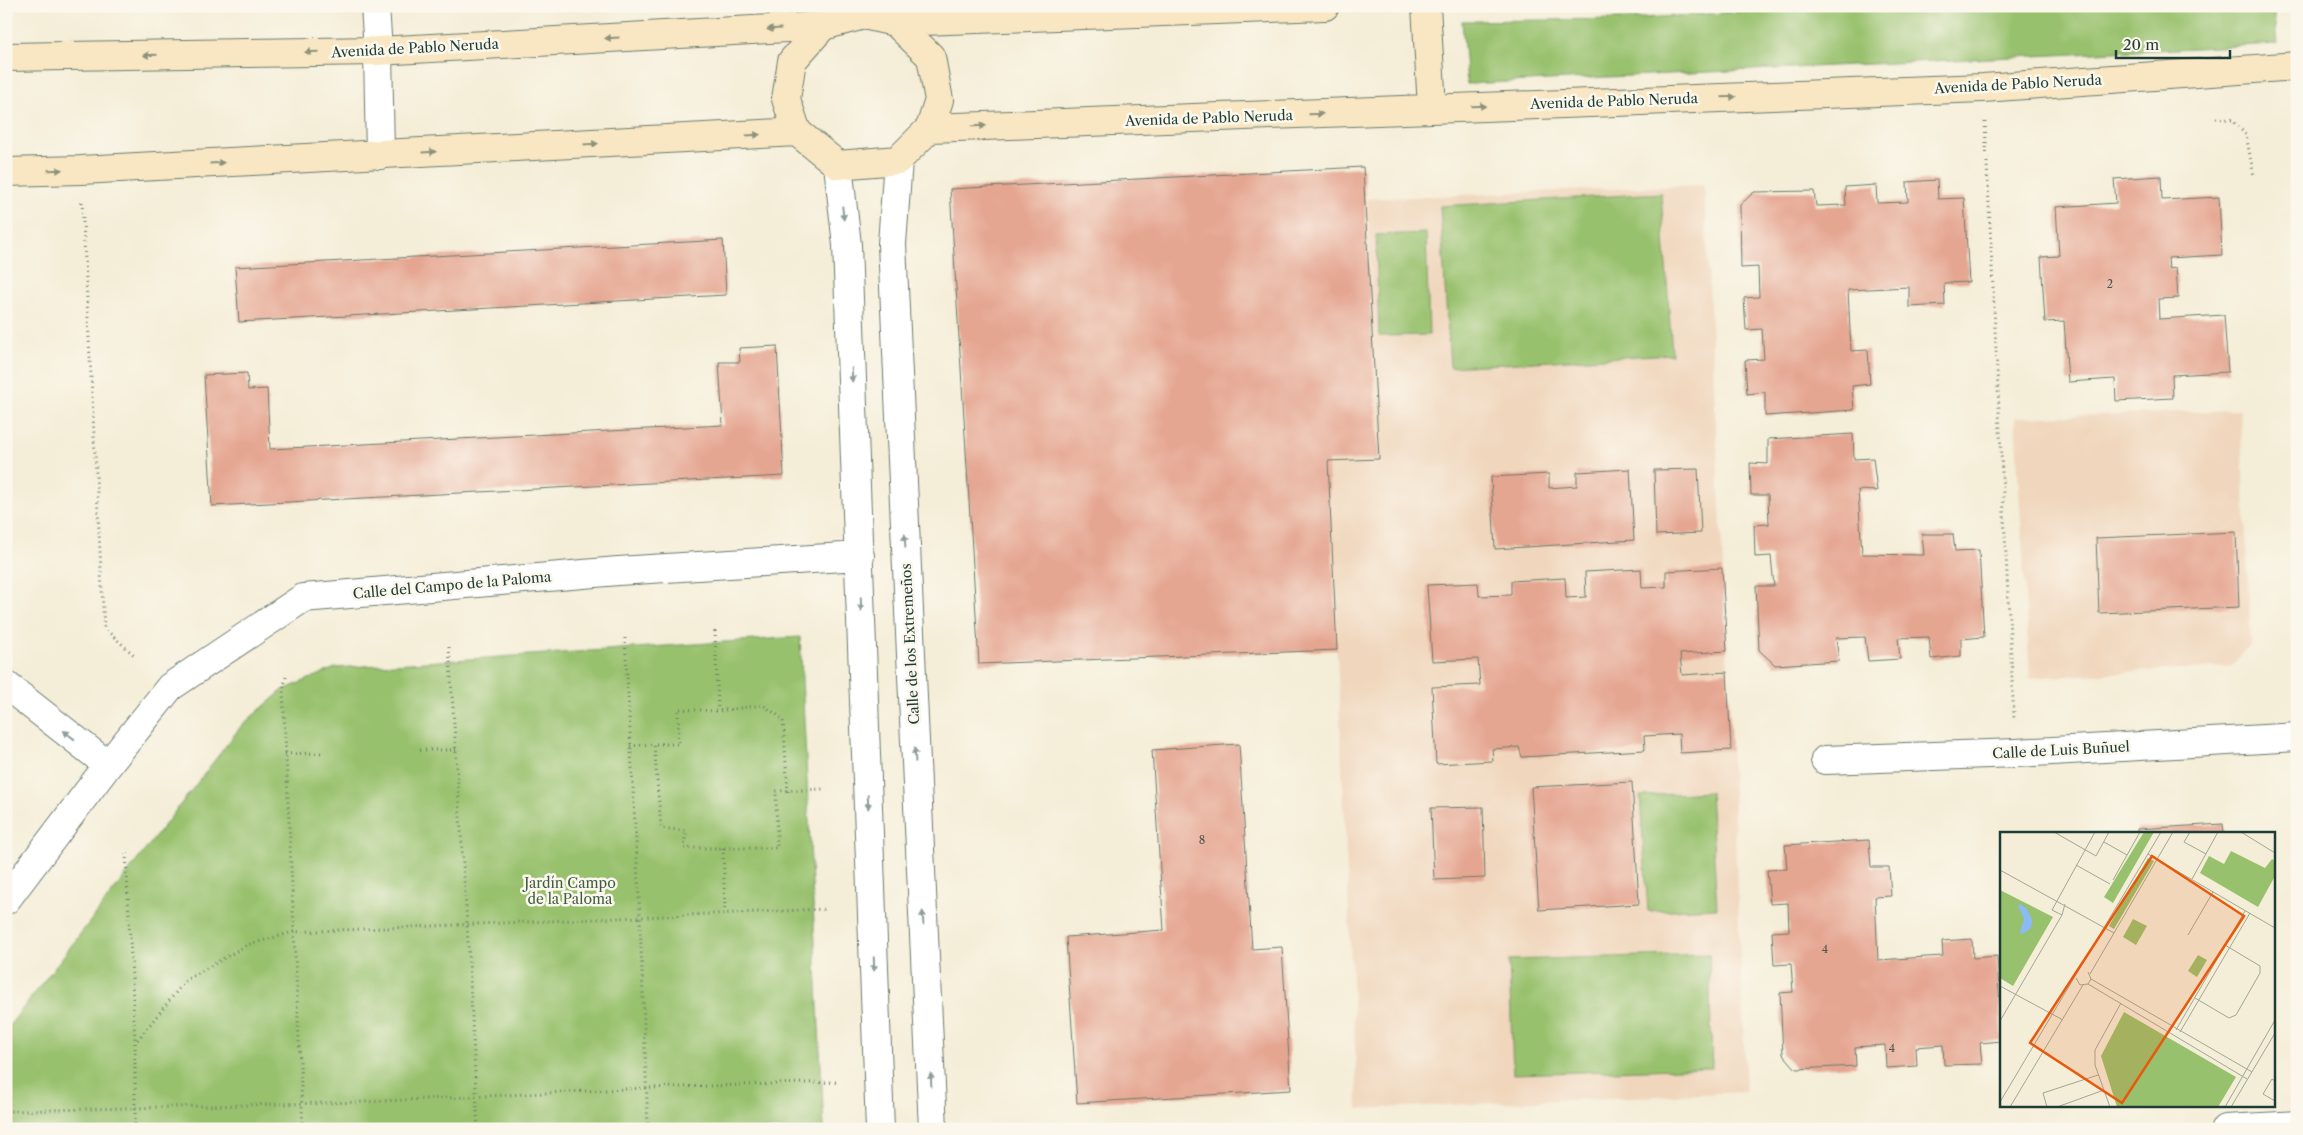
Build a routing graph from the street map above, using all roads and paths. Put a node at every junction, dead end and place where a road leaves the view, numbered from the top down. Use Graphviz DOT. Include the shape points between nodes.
graph roads {
  1 [pos="375,6"];
  2 [pos="1325,6"];
  3 [pos="1426,6"];
  4 [pos="895,22"];
  5 [pos="823,26"];
  6 [pos="378,52"];
  7 [pos="6,57"];
  8 [pos="2297,66"];
  9 [pos="1983,88"];
  10 [pos="1432,108"];
  11 [pos="2216,118"];
  12 [pos="930,128"];
  13 [pos="797,132"];
  14 [pos="380,155"];
  15 [pos="898,160"];
  16 [pos="838,165"];
  17 [pos="81,170"];
  18 [pos="6,172"];
  19 [pos="2254,176"];
  20 [pos="860,556"];
  21 [pos="715,631"];
  22 [pos="624,638"];
  23 [pos="449,647"];
  24 [pos="134,655"];
  25 [pos="286,677"];
  26 [pos="6,686"];
  27 [pos="718,711"];
  28 [pos="2297,737"];
  29 [pos="654,744"];
  30 [pos="630,746"];
  31 [pos="420,750"];
  32 [pos="456,750"];
  33 [pos="321,753"];
  34 [pos="2016,753"];
  35 [pos="285,754"];
  36 [pos="1825,760"];
  37 [pos="108,765"];
  38 [pos="823,789"];
  39 [pos="788,792"];
  40 [pos="723,848"];
  41 [pos="126,853"];
  42 [pos="6,900"];
  43 [pos="827,909"];
  44 [pos="725,913"];
  45 [pos="640,917"];
  46 [pos="467,924"];
  47 [pos="294,932"];
  48 [pos="135,1043"];
  49 [pos="836,1082"];
  50 [pos="647,1088"];
  51 [pos="476,1097"];
  52 [pos="301,1104"];
  53 [pos="6,1108"];
  54 [pos="134,1108"];
  55 [pos="2297,1125"];
  56 [pos="135,1129"];
  57 [pos="303,1129"];
  58 [pos="478,1129"];
  59 [pos="648,1129"];
  60 [pos="880,1129"];
  61 [pos="934,1129"];
  62 [pos="2224,1129"];
  1 -- 6 [label="street"];
  2 -- 4 [label="main road"];
  3 -- 10 [label="main road"];
  4 -- 5 [label="main road" via="864,15"];
  4 -- 12 [label="main road" via="931,57 939,100"];
  5 -- 6 [label="main road, Avenida de Pablo Neruda, one-way"];
  5 -- 13 [label="main road" via="792,61 786,99"];
  6 -- 7 [label="main road, Avenida de Pablo Neruda, one-way"];
  6 -- 14 [label="street"];
  8 -- 9 [label="main road, Avenida de Pablo Neruda"];
  10 -- 9 [label="main road, Avenida de Pablo Neruda, one-way"];
  9 -- 34 [label="path"];
  12 -- 10 [label="main road, Avenida de Pablo Neruda, one-way"];
  11 -- 19 [label="path" via="2232,120 2246,135"];
  12 -- 15 [label="main road"];
  14 -- 13 [label="main road, one-way"];
  13 -- 16 [label="main road"];
  17 -- 14 [label="main road, one-way"];
  15 -- 16 [label="main road"];
  61 -- 15 [label="street, Calle de los Extremeños, one-way" via="893,282 892,244"];
  16 -- 20 [label="street, one-way" via="847,246"];
  18 -- 17 [label="main road, one-way"];
  17 -- 24 [label="path" via="104,628"];
  20 -- 37 [label="street, Calle del Campo de la Paloma" via="612,571 303,598 170,688"];
  20 -- 60 [label="street, one-way"];
  21 -- 27 [label="path"];
  22 -- 30 [label="path"];
  23 -- 32 [label="path"];
  25 -- 35 [label="path" via="282,690"];
  37 -- 26 [label="street, one-way"];
  27 -- 29 [label="path" via="678,709 679,744"];
  27 -- 39 [label="path" via="763,705 783,718"];
  28 -- 34 [label="street, Calle de Luis Buñuel"];
  29 -- 30 [label="path"];
  29 -- 40 [label="path" via="661,828 686,831 684,848"];
  30 -- 45 [label="path"];
  31 -- 32 [label="path"];
  32 -- 46 [label="path"];
  33 -- 35 [label="path"];
  34 -- 36 [label="street, Calle de Luis Buñuel"];
  35 -- 47 [label="path"];
  37 -- 42 [label="street, Calle del Campo de la Paloma"];
  38 -- 39 [label="path"];
  39 -- 40 [label="path" via="776,791 776,848"];
  40 -- 44 [label="path"];
  41 -- 48 [label="path"];
  43 -- 44 [label="path"];
  44 -- 45 [label="path"];
  45 -- 46 [label="path"];
  45 -- 50 [label="path"];
  46 -- 47 [label="path"];
  46 -- 51 [label="path"];
  47 -- 48 [label="path" via="247,944 186,980"];
  47 -- 52 [label="path"];
  48 -- 54 [label="path"];
  49 -- 50 [label="path"];
  50 -- 51 [label="path"];
  50 -- 59 [label="path"];
  51 -- 52 [label="path"];
  51 -- 58 [label="path"];
  52 -- 54 [label="path"];
  52 -- 57 [label="path"];
  53 -- 54 [label="path" via="10,1111"];
  54 -- 56 [label="path"];
  55 -- 62 [label="street"];
}
